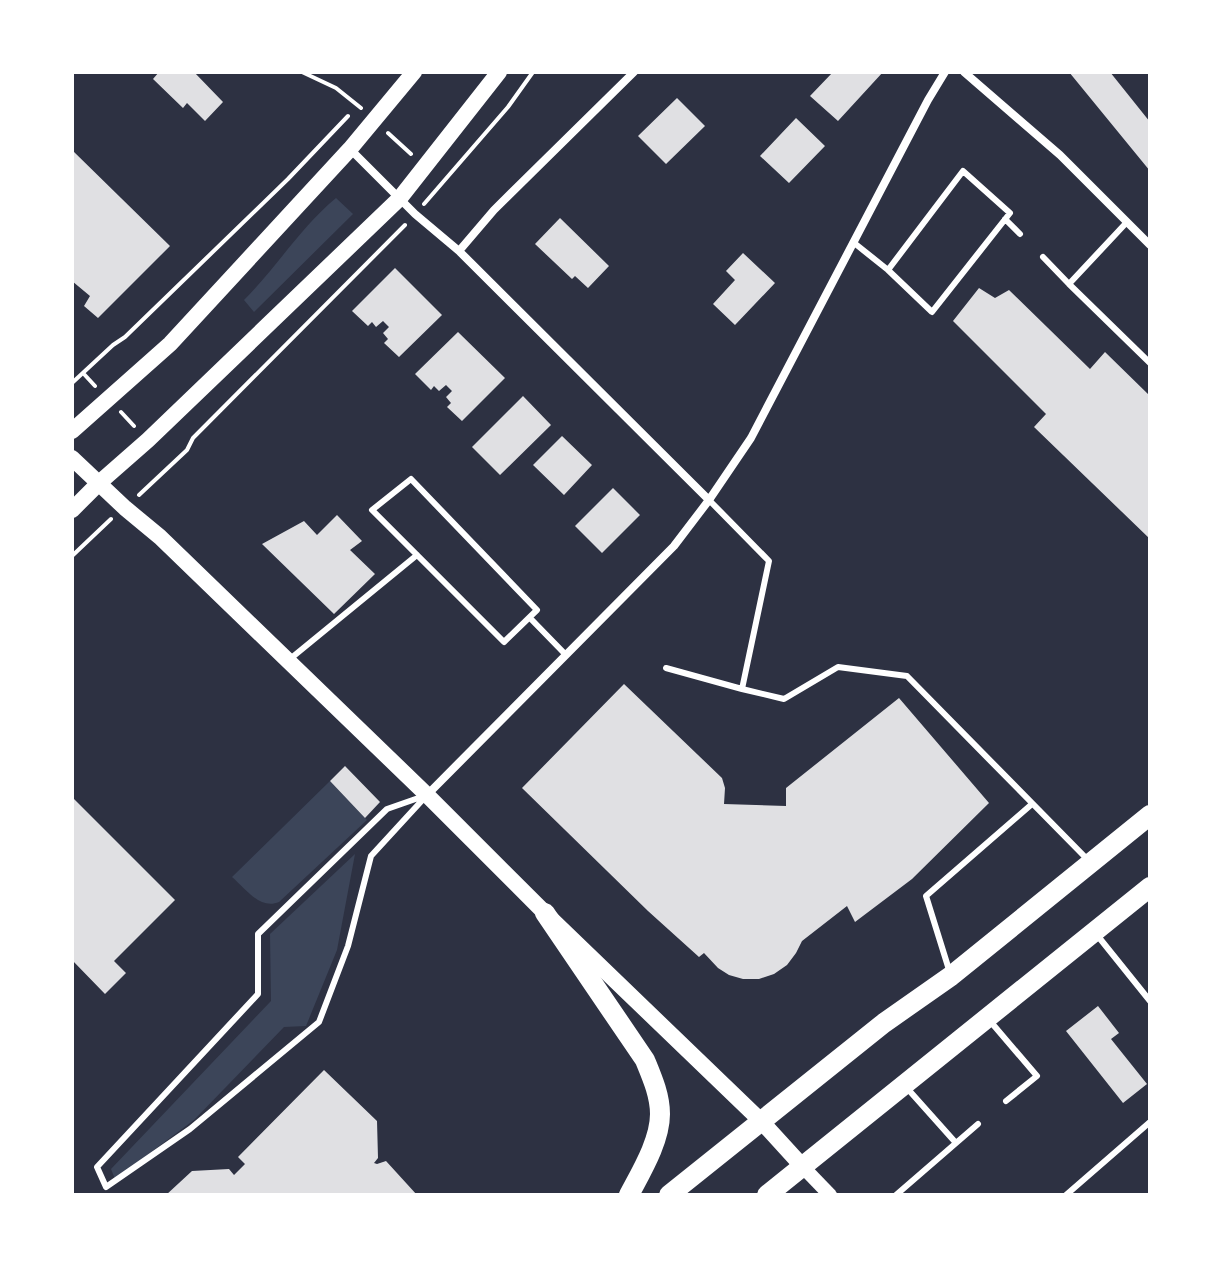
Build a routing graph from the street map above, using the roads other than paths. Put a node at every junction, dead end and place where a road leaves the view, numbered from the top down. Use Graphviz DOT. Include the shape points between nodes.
graph roads {
  1 [pos="414,72"];
  2 [pos="499,72"];
  3 [pos="634,72"];
  4 [pos="945,72"];
  5 [pos="964,72"];
  6 [pos="350,149"];
  7 [pos="400,198"];
  8 [pos="1005,219"];
  9 [pos="1127,222"];
  10 [pos="1020,234"];
  11 [pos="853,242"];
  12 [pos="1150,245"];
  13 [pos="459,251"];
  14 [pos="1043,257"];
  15 [pos="888,270"];
  16 [pos="1069,284"];
  17 [pos="1150,363"];
  18 [pos="72,431"];
  19 [pos="72,458"];
  20 [pos="99,483"];
  21 [pos="709,500"];
  22 [pos="72,510"];
  23 [pos="417,555"];
  24 [pos="530,618"];
  25 [pos="566,655"];
  26 [pos="288,661"];
  27 [pos="666,668"];
  28 [pos="742,689"];
  29 [pos="427,795"];
  30 [pos="1032,804"];
  31 [pos="1150,815"];
  32 [pos="1091,863"];
  33 [pos="1150,887"];
  34 [pos="545,913"];
  35 [pos="1095,932"];
  36 [pos="951,976"];
  37 [pos="1150,1001"];
  38 [pos="987,1018"];
  39 [pos="904,1084"];
  40 [pos="1006,1101"];
  41 [pos="761,1121"];
  42 [pos="1150,1122"];
  43 [pos="978,1124"];
  44 [pos="956,1143"];
  45 [pos="803,1167"];
  46 [pos="629,1195"];
  47 [pos="669,1195"];
  48 [pos="767,1195"];
  49 [pos="830,1195"];
  50 [pos="896,1195"];
  51 [pos="1066,1195"];
  1 -- 6 [label="main road"];
  2 -- 7 [label="main road"];
  3 -- 13 [label="street"];
  4 -- 11 [label="street"];
  5 -- 9 [label="street"];
  6 -- 7 [label="street"];
  6 -- 18 [label="main road" via="170,344"];
  7 -- 13 [label="street"];
  7 -- 20 [label="main road"];
  8 -- 10 [label="lane"];
  8 -- 15 [label="lane" via="932,312"];
  8 -- 15 [label="lane" via="1010,213 963,171"];
  9 -- 12 [label="street"];
  9 -- 16 [label="lane"];
  11 -- 15 [label="lane"];
  11 -- 21 [label="street" via="751,438"];
  13 -- 21 [label="street"];
  14 -- 16 [label="lane"];
  16 -- 17 [label="lane"];
  19 -- 20 [label="main road"];
  20 -- 22 [label="main road"];
  20 -- 26 [label="main road"];
  21 -- 25 [label="street" via="674,546"];
  21 -- 28 [label="lane" via="769,561"];
  23 -- 24 [label="lane" via="504,642"];
  23 -- 24 [label="lane" via="372,510 411,479 537,610"];
  23 -- 26 [label="lane"];
  24 -- 25 [label="lane"];
  25 -- 29 [label="street"];
  26 -- 29 [label="main road"];
  27 -- 28 [label="lane"];
  28 -- 30 [label="lane" via="784,699 838,667 907,676"];
  29 -- 29 [label="lane" via="387,809 258,934 258,994 97,1167 106,1187 190,1129 319,1022 348,946 371,856"];
  29 -- 34 [label="main road"];
  30 -- 32 [label="lane"];
  30 -- 36 [label="lane" via="926,896"];
  31 -- 32 [label="main road"];
  32 -- 36 [label="main road"];
  33 -- 35 [label="main road"];
  34 -- 41 [label="main road"];
  34 -- 46 [label="main road" via="645,1060 657,1087 661,1116 652,1153"];
  35 -- 37 [label="lane"];
  35 -- 38 [label="main road"];
  36 -- 41 [label="main road"];
  38 -- 39 [label="main road"];
  38 -- 40 [label="lane" via="1037,1076"];
  39 -- 44 [label="lane"];
  39 -- 45 [label="main road"];
  41 -- 45 [label="main road"];
  41 -- 47 [label="main road"];
  42 -- 51 [label="lane"];
  43 -- 44 [label="lane"];
  44 -- 50 [label="lane"];
  45 -- 48 [label="main road"];
  45 -- 49 [label="street"];
}
